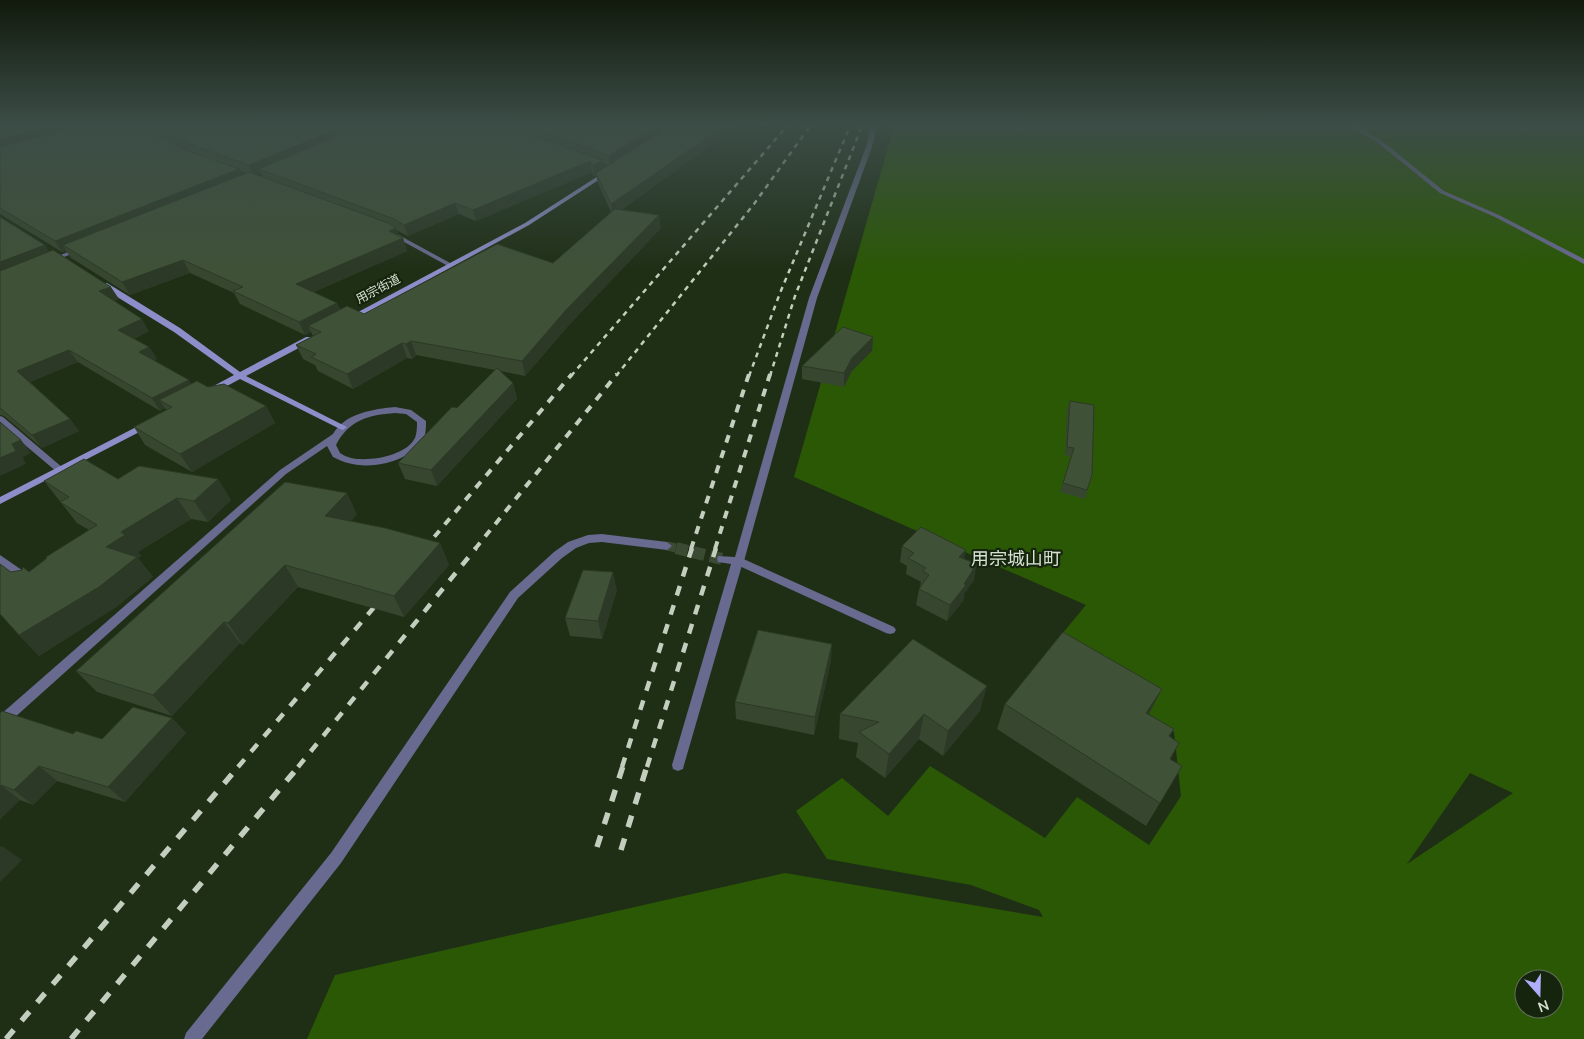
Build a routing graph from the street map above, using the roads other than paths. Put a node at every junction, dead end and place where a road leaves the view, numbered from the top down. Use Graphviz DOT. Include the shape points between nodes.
graph roads {
  1 [pos="604,174"];
  2 [pos="859,174"];
  3 [pos="1420,174"];
  4 [pos="376,226"];
  5 [pos="86,246"];
  6 [pos="52,252"];
  7 [pos="59,257"];
  8 [pos="68,262"];
  9 [pos="1584,262"];
  10 [pos="42,264"];
  11 [pos="450,265"];
  12 [pos="93,278"];
  13 [pos="340,323"];
  14 [pos="315,336"];
  15 [pos="240,376"];
  16 [pos="206,394"];
  17 [pos="0,419"];
  18 [pos="154,421"];
  19 [pos="343,427"];
  20 [pos="335,436"];
  21 [pos="60,470"];
  22 [pos="0,501"];
  23 [pos="667,546"];
  24 [pos="0,559"];
  25 [pos="722,559"];
  26 [pos="739,561"];
  27 [pos="36,586"];
  28 [pos="890,630"];
  29 [pos="0,723"];
  30 [pos="678,765"];
  31 [pos="192,1039"];
  1 -- 11 [label="main road, 用宗街道" via="527,224"];
  2 -- 26 [label="street" via="813,298"];
  3 -- 9 [label="street" via="1442,192 1497,216"];
  4 -- 11 [label="street" via="395,233"];
  5 -- 7 [label="street"];
  6 -- 7 [label="main road"];
  7 -- 8 [label="main road"];
  7 -- 10 [label="street"];
  11 -- 13 [label="main road, 用宗街道"];
  12 -- 15 [label="main road" via="177,330"];
  14 -- 15 [label="main road"];
  15 -- 16 [label="main road"];
  15 -- 19 [label="main road"];
  17 -- 21 [label="street"];
  18 -- 21 [label="main road"];
  19 -- 20 [label="street"];
  19 -- 20 [label="street" via="371,413 395,410 415,415 422,421 423,430 418,441 401,454 359,464 336,455 332,447"];
  20 -- 29 [label="street" via="283,472"];
  21 -- 22 [label="main road"];
  23 -- 31 [label="street" via="588,539 558,555 514,595 336,858"];
  24 -- 27 [label="street"];
  25 -- 26 [label="street"];
  26 -- 28 [label="street"];
  26 -- 30 [label="street"];
}
